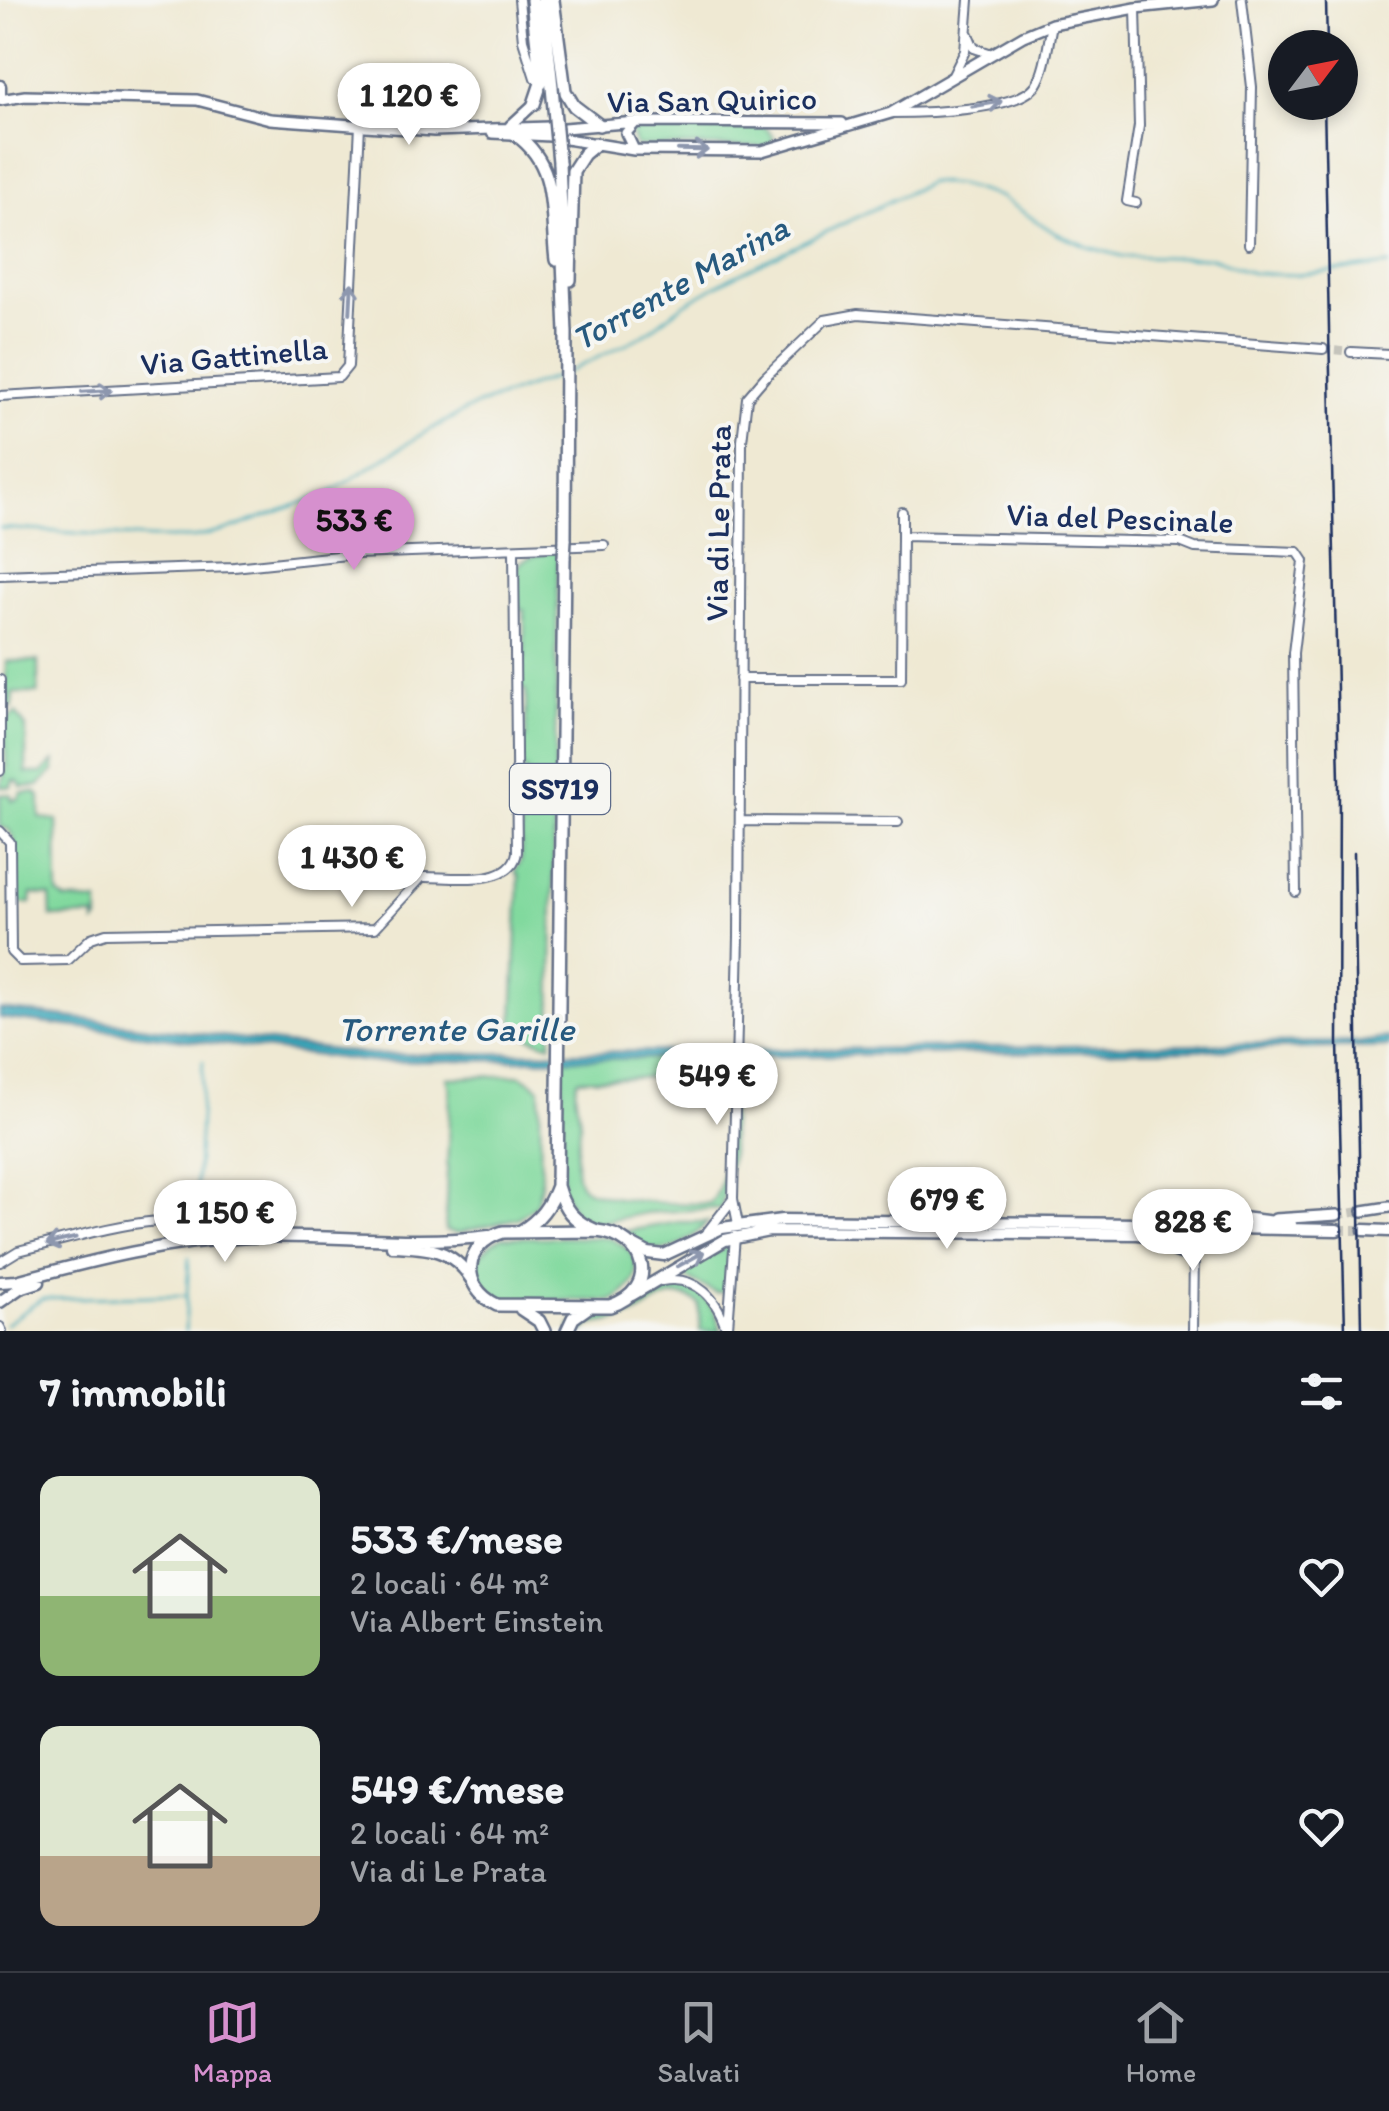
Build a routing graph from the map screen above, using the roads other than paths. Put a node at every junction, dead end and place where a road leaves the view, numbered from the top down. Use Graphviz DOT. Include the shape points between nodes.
graph roads {
  1 [pos="519,0"];
  2 [pos="532,0"];
  3 [pos="543,0"];
  4 [pos="553,0"];
  5 [pos="970,0"];
  6 [pos="1213,0"];
  7 [pos="1242,0"];
  8 [pos="1172,2"];
  9 [pos="1136,8"];
  10 [pos="1052,24"];
  11 [pos="969,49"];
  12 [pos="992,54"];
  13 [pos="976,64"];
  14 [pos="950,79"];
  15 [pos="0,84"];
  16 [pos="25,96"];
  17 [pos="0,98"];
  18 [pos="534,104"];
  19 [pos="891,113"];
  20 [pos="637,122"];
  21 [pos="859,122"];
  22 [pos="768,124"];
  23 [pos="360,125"];
  24 [pos="599,125"];
  25 [pos="512,131"];
  26 [pos="549,132"];
  27 [pos="596,144"];
  28 [pos="774,148"];
  29 [pos="634,150"];
  30 [pos="1136,203"];
  31 [pos="1249,244"];
  32 [pos="566,331"];
  33 [pos="1323,350"];
  34 [pos="1351,352"];
  35 [pos="1389,354"];
  36 [pos="0,396"];
  37 [pos="902,512"];
  38 [pos="902,536"];
  39 [pos="604,545"];
  40 [pos="514,550"];
  41 [pos="0,575"];
  42 [pos="740,679"];
  43 [pos="0,680"];
  44 [pos="1,757"];
  45 [pos="0,771"];
  46 [pos="740,821"];
  47 [pos="898,822"];
  48 [pos="0,831"];
  49 [pos="1296,892"];
  50 [pos="556,1186"];
  51 [pos="733,1199"];
  52 [pos="1389,1207"];
  53 [pos="1363,1211"];
  54 [pos="1210,1214"];
  55 [pos="1337,1214"];
  56 [pos="1159,1216"];
  57 [pos="1258,1220"];
  58 [pos="1311,1229"];
  59 [pos="737,1230"];
  60 [pos="1337,1230"];
  61 [pos="1364,1230"];
  62 [pos="1389,1230"];
  63 [pos="521,1231"];
  64 [pos="597,1231"];
  65 [pos="489,1236"];
  66 [pos="259,1237"];
  67 [pos="702,1238"];
  68 [pos="1210,1238"];
  69 [pos="631,1244"];
  70 [pos="1165,1246"];
  71 [pos="1194,1253"];
  72 [pos="0,1262"];
  73 [pos="470,1279"];
  74 [pos="647,1284"];
  75 [pos="0,1286"];
  76 [pos="730,1291"];
  77 [pos="706,1292"];
  78 [pos="631,1295"];
  79 [pos="0,1302"];
  80 [pos="512,1306"];
  81 [pos="590,1306"];
  82 [pos="544,1331"];
  83 [pos="568,1331"];
  84 [pos="727,1331"];
  85 [pos="1192,1331"];
  1 -- 18 [label="street"];
  2 -- 18 [label="main road" via="541,83"];
  3 -- 32 [label="main road, SS719, bridge"];
  4 -- 24 [label="main road" via="564,92"];
  5 -- 11 [label="street"];
  6 -- 8 [label="street, Via San Quirico"];
  7 -- 31 [label="street" via="1252,87"];
  8 -- 9 [label="street, Via San Quirico"];
  9 -- 10 [label="street, Via San Quirico"];
  9 -- 30 [label="street" via="1139,126 1127,201"];
  10 -- 12 [label="street, Via San Quirico"];
  19 -- 10 [label="street, one-way" via="1028,94 1039,82"];
  11 -- 12 [label="street"];
  11 -- 13 [label="street"];
  11 -- 14 [label="street"];
  12 -- 13 [label="street, Via San Quirico"];
  13 -- 14 [label="street, Via San Quirico"];
  14 -- 19 [label="street, Via San Quirico"];
  15 -- 16 [label="street"];
  15 -- 17 [label="main road"];
  16 -- 17 [label="street"];
  16 -- 23 [label="street" via="197,100 270,119"];
  18 -- 25 [label="street"];
  19 -- 21 [label="street, Via San Quirico"];
  20 -- 22 [label="street, Via San Quirico"];
  20 -- 24 [label="street, Via San Quirico"];
  20 -- 29 [label="street" via="626,133"];
  21 -- 22 [label="street, Via San Quirico"];
  21 -- 28 [label="street, Via San Quirico"];
  22 -- 28 [label="street" via="776,132"];
  23 -- 25 [label="street"];
  36 -- 23 [label="street, Via Gattinella, one-way" via="339,377 348,366"];
  24 -- 27 [label="street, Via San Quirico" via="565,133"];
  25 -- 26 [label="street"];
  25 -- 32 [label="main road" via="533,146 549,178"];
  27 -- 29 [label="street, Via San Quirico"];
  27 -- 32 [label="main road" via="573,171"];
  29 -- 28 [label="street, Via San Quirico, one-way"];
  32 -- 50 [label="main road, SS719, bridge"];
  33 -- 42 [label="street, Via di Le Prata" via="858,314 826,320 746,398"];
  34 -- 35 [label="street"];
  37 -- 38 [label="street"];
  38 -- 42 [label="street" via="901,679"];
  38 -- 49 [label="street, Via del Pescinale" via="1180,542 1298,552 1304,561 1293,653"];
  39 -- 40 [label="street"];
  40 -- 41 [label="street"];
  40 -- 48 [label="street" via="516,852 507,871 422,877 375,928 106,933 68,960 20,961 12,952 10,842"];
  42 -- 46 [label="street, Via di Le Prata"];
  43 -- 44 [label="street"];
  44 -- 45 [label="street"];
  46 -- 47 [label="street"];
  46 -- 51 [label="street, Via di Le Prata"];
  50 -- 63 [label="main road" via="550,1205"];
  50 -- 64 [label="main road" via="570,1216"];
  51 -- 59 [label="street, Via di Le Prata"];
  51 -- 67 [label="street"];
  52 -- 53 [label="street"];
  54 -- 56 [label="main road" via="1186,1198"];
  54 -- 57 [label="main road"];
  54 -- 68 [label="main road"];
  55 -- 57 [label="street"];
  56 -- 59 [label="main road" via="1127,1224 818,1220"];
  56 -- 70 [label="main road"];
  57 -- 58 [label="main road"];
  58 -- 60 [label="main road"];
  58 -- 68 [label="main road" via="1231,1228"];
  59 -- 67 [label="main road"];
  59 -- 70 [label="main road" via="1127,1233 1146,1234"];
  74 -- 59 [label="main road, one-way"];
  59 -- 76 [label="street, Via di Le Prata"];
  61 -- 62 [label="main road"];
  63 -- 64 [label="main road"];
  63 -- 65 [label="main road"];
  64 -- 69 [label="main road"];
  65 -- 66 [label="main road"];
  65 -- 73 [label="main road" via="472,1256"];
  66 -- 72 [label="street, one-way" via="216,1222 159,1220 18,1251"];
  66 -- 75 [label="main road" via="166,1244"];
  67 -- 69 [label="main road" via="664,1255"];
  68 -- 71 [label="main road"];
  69 -- 78 [label="main road" via="642,1276"];
  70 -- 71 [label="main road"];
  71 -- 85 [label="street"];
  73 -- 79 [label="main road" via="456,1259 430,1248 244,1244 125,1258 30,1284"];
  73 -- 80 [label="main road" via="486,1299"];
  74 -- 77 [label="street" via="680,1280"];
  74 -- 78 [label="main road"];
  75 -- 79 [label="main road"];
  76 -- 77 [label="street"];
  76 -- 84 [label="street, Via di Le Prata"];
  77 -- 84 [label="street"];
  78 -- 81 [label="main road" via="610,1306"];
  80 -- 81 [label="main road"];
  80 -- 82 [label="main road" via="532,1314"];
  81 -- 83 [label="main road"];
}
